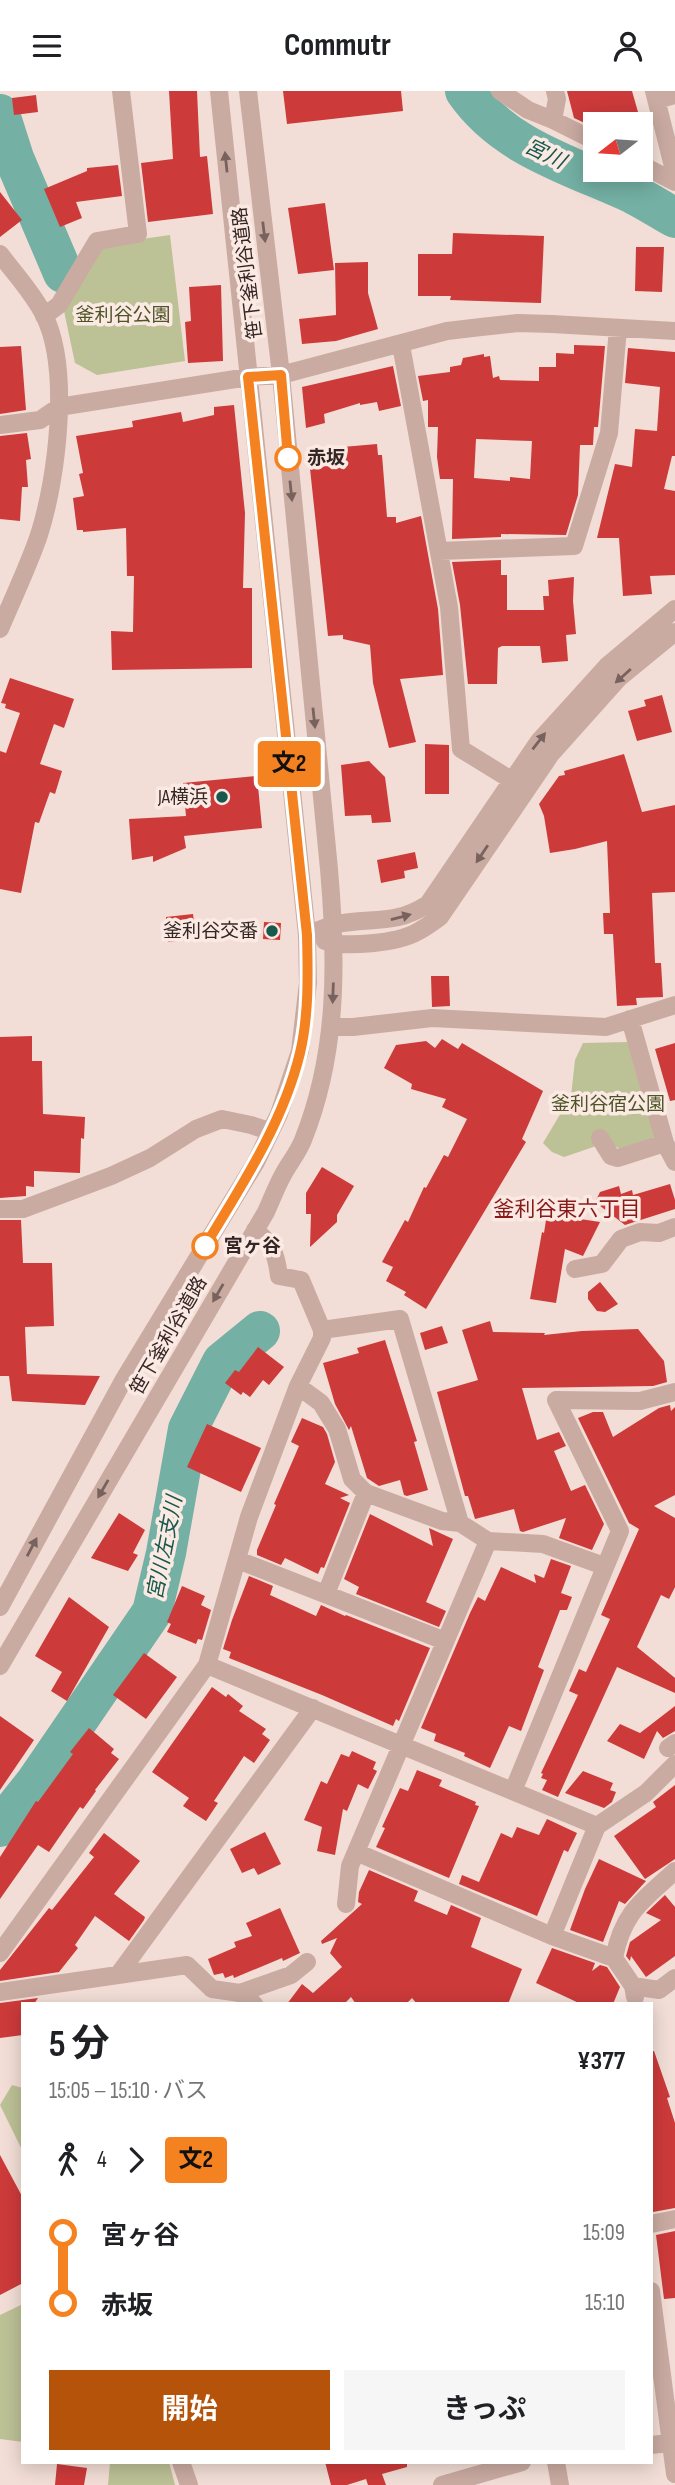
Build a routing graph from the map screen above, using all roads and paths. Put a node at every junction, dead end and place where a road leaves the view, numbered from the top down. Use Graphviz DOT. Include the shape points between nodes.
graph roads {
  1 [pos="121,91"];
  2 [pos="219,91"];
  3 [pos="248,91"];
  4 [pos="500,91"];
  5 [pos="555,91"];
  6 [pos="675,95"];
  7 [pos="655,96"];
  8 [pos="553,120"];
  9 [pos="583,135"];
  10 [pos="653,171"];
  11 [pos="675,174"];
  12 [pos="675,182"];
  13 [pos="0,254"];
  14 [pos="44,316"];
  15 [pos="618,328"];
  16 [pos="675,331"];
  17 [pos="401,345"];
  18 [pos="281,375"];
  19 [pos="248,377"];
  20 [pos="58,407"];
  21 [pos="0,425"];
  22 [pos="439,551"];
  23 [pos="675,609"];
  24 [pos="0,629"];
  25 [pos="675,632"];
  26 [pos="519,784"];
  27 [pos="334,925"];
  28 [pos="307,935"];
  29 [pos="335,944"];
  30 [pos="675,1005"];
  31 [pos="630,1019"];
  32 [pos="332,1027"];
  33 [pos="269,1131"];
  34 [pos="600,1138"];
  35 [pos="665,1143"];
  36 [pos="675,1163"];
  37 [pos="0,1209"];
  38 [pos="255,1230"];
  39 [pos="667,1230"];
  40 [pos="575,1269"];
  41 [pos="322,1330"];
  42 [pos="298,1386"];
  43 [pos="675,1392"];
  44 [pos="366,1493"];
  45 [pos="460,1523"];
  46 [pos="488,1541"];
  47 [pos="238,1560"];
  48 [pos="604,1566"];
  49 [pos="326,1594"];
  50 [pos="0,1607"];
  51 [pos="445,1641"];
  52 [pos="207,1665"];
  53 [pos="0,1666"];
  54 [pos="313,1708"];
  55 [pos="401,1744"];
  56 [pos="673,1752"];
  57 [pos="513,1791"];
  58 [pos="597,1826"];
  59 [pos="356,1852"];
  60 [pos="675,1871"];
  61 [pos="346,1904"];
  62 [pos="552,1936"];
  63 [pos="0,1953"];
  64 [pos="614,1958"];
  65 [pos="307,1962"];
  66 [pos="118,1975"];
  67 [pos="675,1978"];
  68 [pos="0,1992"];
  69 [pos="247,1999"];
  70 [pos="675,2219"];
  71 [pos="653,2224"];
  72 [pos="653,2299"];
  73 [pos="667,2352"];
  74 [pos="670,2443"];
  75 [pos="653,2445"];
  76 [pos="182,2464"];
  77 [pos="515,2464"];
  78 [pos="556,2464"];
  79 [pos="675,2474"];
  80 [pos="190,2485"];
  81 [pos="444,2485"];
  82 [pos="560,2485"];
  1 -- 14 [label="street" via="138,234 97,241 59,305"];
  19 -- 2 [label="street, 笹下釜利谷道路, one-way"];
  3 -- 18 [label="street, 笹下釜利谷道路, one-way"];
  4 -- 8 [label="street"];
  5 -- 8 [label="street"];
  6 -- 7 [label="street"];
  7 -- 11 [label="street"];
  8 -- 9 [label="street"];
  10 -- 12 [label="street"];
  13 -- 14 [label="street"];
  14 -- 20 [label="street" via="59,371"];
  15 -- 16 [label="street"];
  15 -- 17 [label="street" via="518,323 447,331"];
  15 -- 22 [label="street" via="609,433 574,546"];
  17 -- 18 [label="street"];
  17 -- 22 [label="street"];
  18 -- 19 [label="street"];
  18 -- 27 [label="street, 笹下釜利谷道路, one-way"];
  19 -- 20 [label="street"];
  19 -- 28 [label="street, 笹下釜利谷道路"];
  20 -- 21 [label="street" via="40,420"];
  20 -- 24 [label="street" via="50,491 38,535"];
  22 -- 26 [label="street" via="449,607 460,749"];
  26 -- 23 [label="street, one-way" via="539,741 607,666"];
  25 -- 26 [label="street, one-way" via="619,678"];
  27 -- 26 [label="street, one-way" via="412,915 428,904"];
  26 -- 29 [label="street, one-way" via="440,917 416,933 394,940"];
  27 -- 28 [label="street"];
  27 -- 29 [label="street, 笹下釜利谷道路"];
  28 -- 29 [label="street"];
  28 -- 33 [label="street, 笹下釜利谷道路" via="308,983 300,1051"];
  29 -- 32 [label="street, 笹下釜利谷道路, one-way"];
  30 -- 31 [label="street"];
  31 -- 32 [label="street" via="606,1027 432,1018"];
  31 -- 35 [label="street"];
  32 -- 38 [label="street, 笹下釜利谷道路" via="303,1142"];
  33 -- 37 [label="street" via="222,1119 111,1176 23,1209"];
  50 -- 33 [label="street, 笹下釜利谷道路, one-way" via="123,1381 256,1162"];
  34 -- 35 [label="street" via="611,1156 618,1158"];
  35 -- 36 [label="street"];
  38 -- 41 [label="street" via="270,1243 279,1276 302,1280"];
  38 -- 53 [label="street, 笹下釜利谷道路, one-way"];
  39 -- 40 [label="street" via="621,1239 602,1264"];
  41 -- 42 [label="street"];
  41 -- 45 [label="street" via="400,1319"];
  42 -- 44 [label="street" via="321,1403 337,1429 352,1479"];
  42 -- 47 [label="street" via="249,1517"];
  43 -- 48 [label="street" via="640,1401 556,1400 620,1531"];
  44 -- 45 [label="street" via="442,1521"];
  44 -- 49 [label="street"];
  45 -- 46 [label="street"];
  46 -- 48 [label="street" via="543,1543"];
  46 -- 51 [label="street"];
  47 -- 49 [label="street"];
  47 -- 52 [label="street"];
  48 -- 57 [label="street"];
  49 -- 51 [label="street"];
  51 -- 55 [label="street"];
  52 -- 54 [label="street"];
  52 -- 63 [label="street"];
  54 -- 55 [label="street"];
  54 -- 66 [label="street"];
  55 -- 57 [label="street"];
  55 -- 59 [label="street"];
  56 -- 58 [label="street" via="646,1793"];
  57 -- 58 [label="street"];
  58 -- 62 [label="street"];
  59 -- 61 [label="street"];
  59 -- 62 [label="street"];
  60 -- 64 [label="street" via="633,1909"];
  62 -- 64 [label="street"];
  64 -- 67 [label="street" via="634,1992 659,1990"];
  65 -- 69 [label="street"];
  66 -- 68 [label="street"];
  66 -- 69 [label="street" via="187,1965 212,1989"];
  70 -- 71 [label="street"];
  72 -- 73 [label="street"];
  73 -- 74 [label="street"];
  74 -- 75 [label="street"];
  74 -- 79 [label="street"];
  76 -- 80 [label="street"];
  77 -- 81 [label="street"];
  78 -- 82 [label="street"];
}
